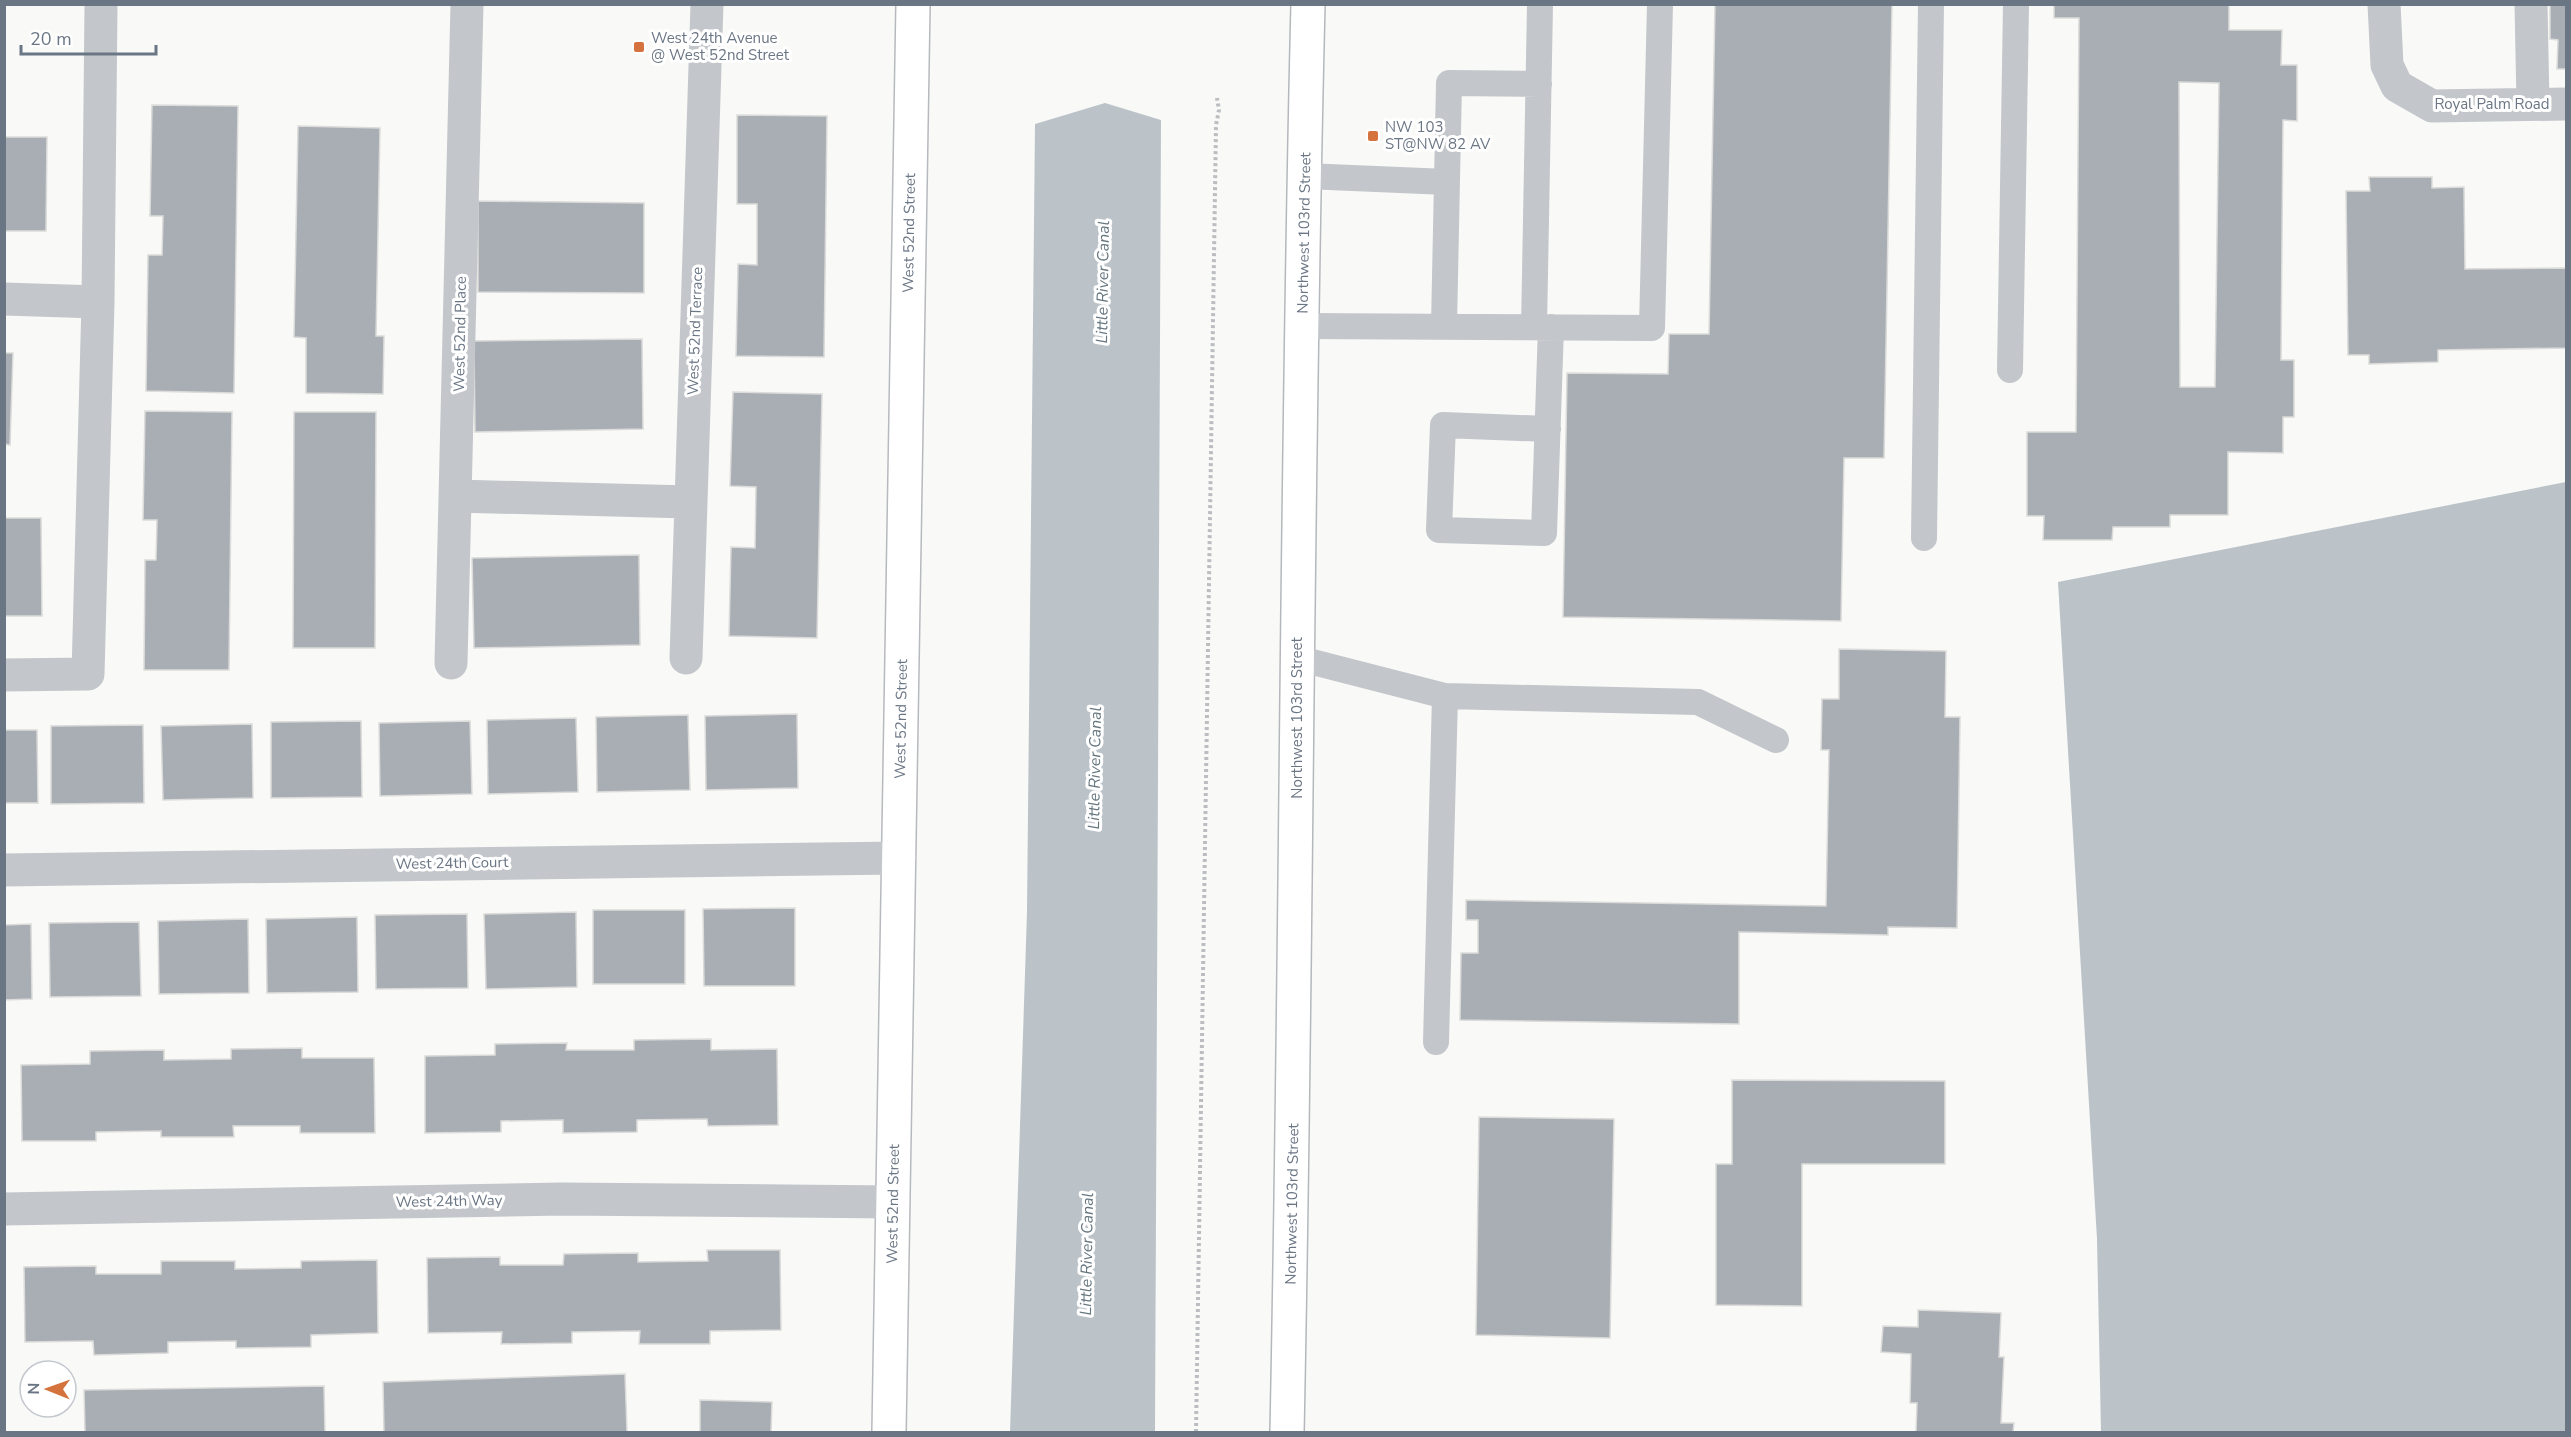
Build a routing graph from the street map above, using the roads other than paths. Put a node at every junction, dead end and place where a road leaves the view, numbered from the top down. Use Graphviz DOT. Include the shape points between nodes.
graph roads {
  1 [pos="101,4"];
  2 [pos="467,4"];
  3 [pos="707,4"];
  4 [pos="913,4"];
  5 [pos="1308,4"];
  6 [pos="1540,4"];
  7 [pos="1660,4"];
  8 [pos="1931,4"];
  9 [pos="2016,4"];
  10 [pos="2385,4"];
  11 [pos="2531,4"];
  12 [pos="1539,84"];
  13 [pos="2533,104"];
  14 [pos="2566,104"];
  15 [pos="1305,176"];
  16 [pos="1447,182"];
  17 [pos="4,299"];
  18 [pos="98,302"];
  19 [pos="1302,326"];
  20 [pos="1444,326"];
  21 [pos="1542,327"];
  22 [pos="2010,370"];
  23 [pos="1548,429"];
  24 [pos="456,496"];
  25 [pos="689,502"];
  26 [pos="1924,538"];
  27 [pos="686,658"];
  28 [pos="1297,658"];
  29 [pos="451,663"];
  30 [pos="4,675"];
  31 [pos="1445,696"];
  32 [pos="1776,740"];
  33 [pos="898,858"];
  34 [pos="4,870"];
  35 [pos="1437,1042"];
  36 [pos="892,1202"];
  37 [pos="4,1209"];
  38 [pos="889,1432"];
  39 [pos="1287,1432"];
  1 -- 18 [label="street"];
  2 -- 24 [label="street, West 52nd Place"];
  3 -- 25 [label="street, West 52nd Terrace"];
  4 -- 33 [label="street, West 52nd Street"];
  5 -- 15 [label="street, Northwest 103rd Street"];
  6 -- 12 [label="lane"];
  7 -- 21 [label="lane" via="1652,328"];
  8 -- 26 [label="lane"];
  9 -- 22 [label="lane"];
  10 -- 13 [label="street, Royal Palm Road" via="2387,65 2397,86 2432,106"];
  11 -- 13 [label="street"];
  12 -- 16 [label="lane" via="1449,83"];
  12 -- 21 [label="lane"];
  13 -- 14 [label="street, Royal Palm Road"];
  15 -- 16 [label="lane"];
  15 -- 19 [label="street, Northwest 103rd Street"];
  16 -- 20 [label="lane"];
  17 -- 18 [label="street"];
  18 -- 30 [label="street" via="88,674"];
  19 -- 20 [label="lane"];
  19 -- 28 [label="street, Northwest 103rd Street"];
  20 -- 21 [label="lane"];
  21 -- 23 [label="lane"];
  23 -- 23 [label="lane" via="1544,533 1439,530 1443,425"];
  24 -- 25 [label="street"];
  24 -- 29 [label="street, West 52nd Place"];
  25 -- 27 [label="street, West 52nd Terrace"];
  28 -- 31 [label="lane"];
  28 -- 39 [label="street, Northwest 103rd Street" via="1295,1069"];
  31 -- 32 [label="lane" via="1698,702"];
  31 -- 35 [label="lane"];
  33 -- 34 [label="street, West 24th Court"];
  33 -- 36 [label="street, West 52nd Street"];
  36 -- 37 [label="street, West 24th Way" via="562,1199"];
  36 -- 38 [label="street, West 52nd Street"];
}
